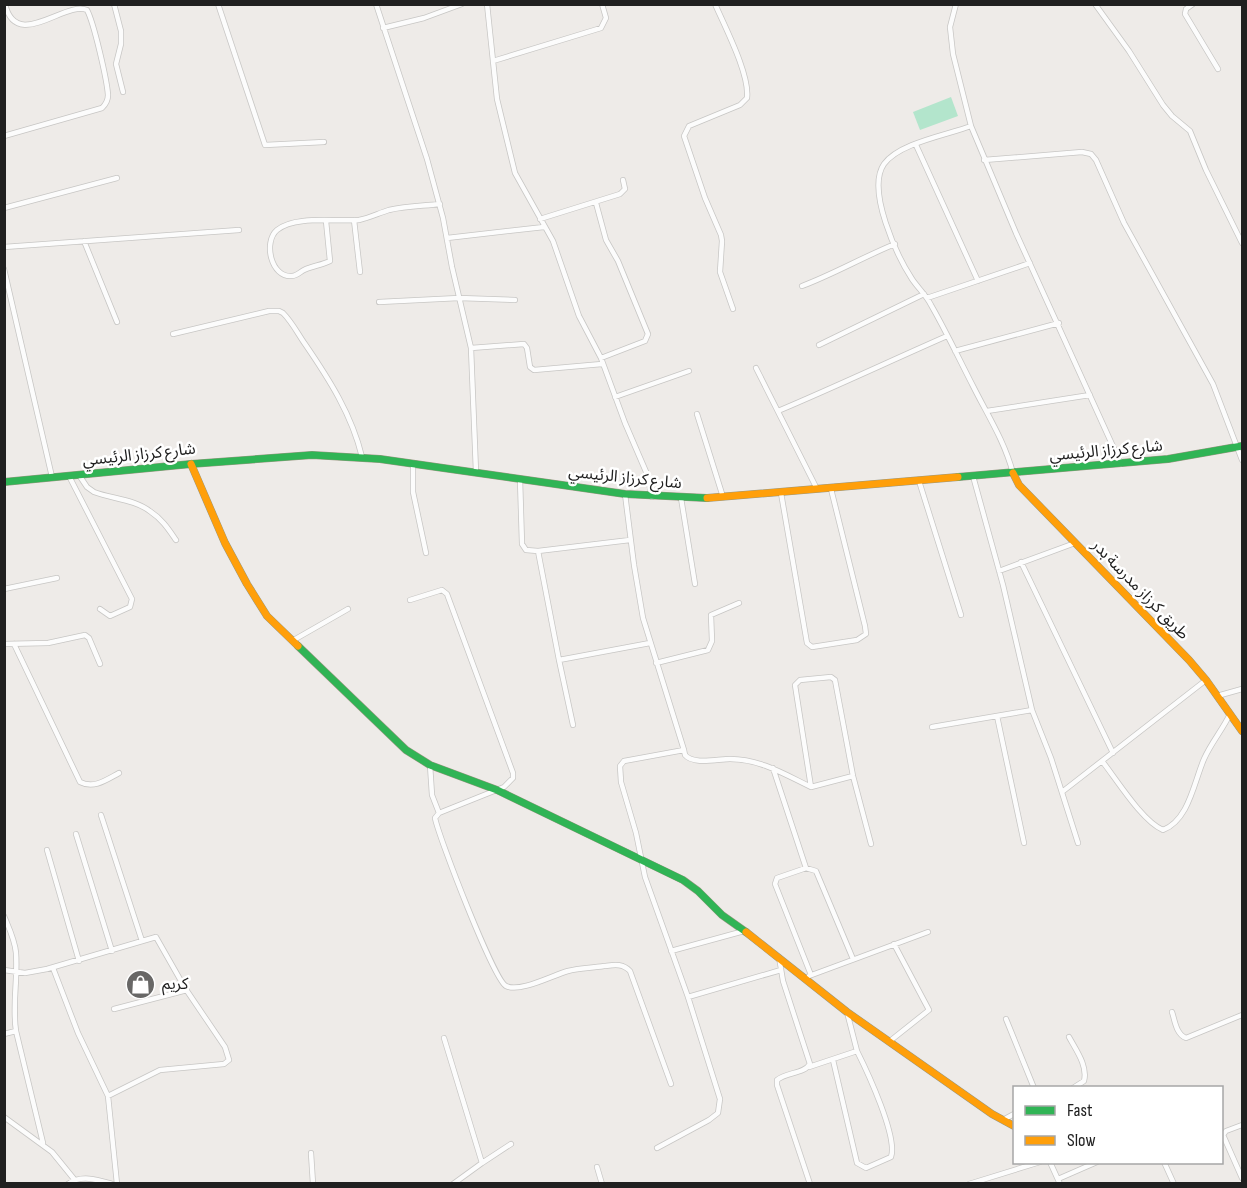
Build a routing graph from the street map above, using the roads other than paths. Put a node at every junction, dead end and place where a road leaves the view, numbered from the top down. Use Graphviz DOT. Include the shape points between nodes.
graph roads {
  1 [pos="5,4"];
  2 [pos="114,4"];
  3 [pos="218,4"];
  4 [pos="376,4"];
  5 [pos="462,4"];
  6 [pos="487,4"];
  7 [pos="602,4"];
  8 [pos="715,4"];
  9 [pos="956,4"];
  10 [pos="1095,4"];
  11 [pos="1193,4"];
  12 [pos="383,28"];
  13 [pos="493,61"];
  14 [pos="1218,69"];
  15 [pos="123,92"];
  16 [pos="971,126"];
  17 [pos="4,136"];
  18 [pos="324,142"];
  19 [pos="916,145"];
  20 [pos="984,160"];
  21 [pos="117,178"];
  22 [pos="623,180"];
  23 [pos="596,202"];
  24 [pos="440,204"];
  25 [pos="4,208"];
  26 [pos="540,219"];
  27 [pos="354,220"];
  28 [pos="326,221"];
  29 [pos="544,226"];
  30 [pos="239,230"];
  31 [pos="447,238"];
  32 [pos="84,242"];
  33 [pos="1242,243"];
  34 [pos="895,244"];
  35 [pos="4,247"];
  36 [pos="1030,263"];
  37 [pos="5,270"];
  38 [pos="360,272"];
  39 [pos="978,281"];
  40 [pos="802,286"];
  41 [pos="926,296"];
  42 [pos="459,297"];
  43 [pos="515,300"];
  44 [pos="379,302"];
  45 [pos="733,309"];
  46 [pos="117,322"];
  47 [pos="1059,323"];
  48 [pos="173,333"];
  49 [pos="947,336"];
  50 [pos="819,345"];
  51 [pos="471,348"];
  52 [pos="955,351"];
  53 [pos="601,361"];
  54 [pos="756,368"];
  55 [pos="689,371"];
  56 [pos="1090,395"];
  57 [pos="615,397"];
  58 [pos="777,411"];
  59 [pos="987,411"];
  60 [pos="697,414"];
  61 [pos="1240,446"];
  62 [pos="362,457"];
  63 [pos="1242,460"];
  64 [pos="412,463"];
  65 [pos="191,464"];
  66 [pos="1121,464"];
  67 [pos="476,472"];
  68 [pos="1013,473"];
  69 [pos="80,475"];
  70 [pos="69,476"];
  71 [pos="972,476"];
  72 [pos="52,477"];
  73 [pos="520,479"];
  74 [pos="919,481"];
  75 [pos="4,482"];
  76 [pos="831,489"];
  77 [pos="817,490"];
  78 [pos="781,493"];
  79 [pos="625,494"];
  80 [pos="652,497"];
  81 [pos="723,497"];
  82 [pos="681,498"];
  83 [pos="176,540"];
  84 [pos="630,540"];
  85 [pos="1075,542"];
  86 [pos="538,551"];
  87 [pos="426,553"];
  88 [pos="1022,562"];
  89 [pos="999,571"];
  90 [pos="57,578"];
  91 [pos="695,584"];
  92 [pos="4,589"];
  93 [pos="410,600"];
  94 [pos="739,603"];
  95 [pos="100,609"];
  96 [pos="348,609"];
  97 [pos="961,615"];
  98 [pos="292,641"];
  99 [pos="650,643"];
  100 [pos="14,644"];
  101 [pos="4,645"];
  102 [pos="559,660"];
  103 [pos="656,663"];
  104 [pos="100,664"];
  105 [pos="1206,680"];
  106 [pos="1242,689"];
  107 [pos="1217,696"];
  108 [pos="1032,710"];
  109 [pos="1230,714"];
  110 [pos="997,716"];
  111 [pos="573,725"];
  112 [pos="932,727"];
  113 [pos="1242,731"];
  114 [pos="684,750"];
  115 [pos="1113,753"];
  116 [pos="1102,761"];
  117 [pos="430,765"];
  118 [pos="773,767"];
  119 [pos="119,773"];
  120 [pos="853,776"];
  121 [pos="811,786"];
  122 [pos="497,790"];
  123 [pos="1062,792"];
  124 [pos="439,813"];
  125 [pos="101,815"];
  126 [pos="76,834"];
  127 [pos="1024,843"];
  128 [pos="1078,843"];
  129 [pos="872,844"];
  130 [pos="47,850"];
  131 [pos="640,860"];
  132 [pos="806,868"];
  133 [pos="4,916"];
  134 [pos="744,931"];
  135 [pos="928,932"];
  136 [pos="142,941"];
  137 [pos="894,944"];
  138 [pos="112,951"];
  139 [pos="671,951"];
  140 [pos="779,957"];
  141 [pos="853,959"];
  142 [pos="79,961"];
  143 [pos="53,968"];
  144 [pos="4,970"];
  145 [pos="781,970"];
  146 [pos="16,971"];
  147 [pos="807,976"];
  148 [pos="187,990"];
  149 [pos="688,997"];
  150 [pos="114,1009"];
  151 [pos="847,1011"];
  152 [pos="1172,1012"];
  153 [pos="1242,1015"];
  154 [pos="1006,1019"];
  155 [pos="16,1031"];
  156 [pos="4,1034"];
  157 [pos="1070,1037"];
  158 [pos="444,1038"];
  159 [pos="890,1041"];
  160 [pos="857,1051"];
  161 [pos="833,1060"];
  162 [pos="809,1067"];
  163 [pos="671,1084"];
  164 [pos="1033,1086"];
  165 [pos="1076,1086"];
  166 [pos="108,1095"];
  167 [pos="1013,1115"];
  168 [pos="4,1118"];
  169 [pos="1003,1120"];
  170 [pos="1013,1125"];
  171 [pos="1242,1125"];
  172 [pos="43,1143"];
  173 [pos="511,1144"];
  174 [pos="657,1148"];
  175 [pos="311,1153"];
  176 [pos="482,1163"];
  177 [pos="1034,1164"];
  178 [pos="1051,1164"];
  179 [pos="1094,1164"];
  180 [pos="1165,1164"];
  181 [pos="597,1167"];
  182 [pos="1242,1178"];
  183 [pos="74,1179"];
  184 [pos="1059,1181"];
  185 [pos="68,1184"];
  186 [pos="115,1184"];
  187 [pos="313,1184"];
  188 [pos="453,1184"];
  189 [pos="602,1184"];
  190 [pos="810,1184"];
  191 [pos="969,1184"];
  192 [pos="1174,1184"];
  1 -- 17 [label="street" via="7,15 18,23 41,22 80,8 87,10 108,96 102,108"];
  2 -- 15 [label="street" via="121,31 116,64"];
  3 -- 18 [label="street" via="265,145"];
  4 -- 12 [label="street"];
  5 -- 12 [label="street"];
  6 -- 13 [label="street"];
  7 -- 13 [label="street" via="606,18 601,28"];
  8 -- 45 [label="street" via="740,65 747,98 740,105 689,126 684,136 721,235 720,272"];
  9 -- 16 [label="street" via="950,27 953,54"];
  10 -- 33 [label="street" via="1162,105 1190,131"];
  11 -- 14 [label="street" via="1185,14"];
  12 -- 24 [label="street"];
  13 -- 26 [label="street" via="499,112 515,173"];
  16 -- 19 [label="street"];
  16 -- 20 [label="street"];
  19 -- 34 [label="street" via="894,155 879,174 880,198"];
  19 -- 39 [label="street"];
  20 -- 36 [label="street"];
  20 -- 61 [label="street" via="1091,154 1124,223 1213,384"];
  21 -- 25 [label="street"];
  22 -- 23 [label="street" via="624,191"];
  23 -- 26 [label="street"];
  23 -- 53 [label="street" via="606,240 648,334 645,341"];
  24 -- 27 [label="street" via="400,208"];
  24 -- 31 [label="street"];
  26 -- 29 [label="street"];
  27 -- 28 [label="street"];
  27 -- 38 [label="street"];
  28 -- 28 [label="street" via="330,261 295,276 281,272 271,258 270,247 276,232 289,224"];
  29 -- 31 [label="street"];
  29 -- 53 [label="street"];
  30 -- 32 [label="street"];
  31 -- 42 [label="street"];
  32 -- 35 [label="street"];
  32 -- 46 [label="street"];
  34 -- 40 [label="street"];
  34 -- 41 [label="street" via="912,279"];
  36 -- 39 [label="street"];
  36 -- 47 [label="street"];
  37 -- 72 [label="street"];
  39 -- 41 [label="street"];
  41 -- 49 [label="street"];
  41 -- 50 [label="street"];
  42 -- 43 [label="street"];
  42 -- 44 [label="street"];
  42 -- 51 [label="street"];
  47 -- 52 [label="street"];
  47 -- 56 [label="street"];
  48 -- 62 [label="street" via="269,311 283,313 338,397"];
  49 -- 52 [label="street"];
  49 -- 58 [label="street"];
  51 -- 53 [label="street" via="524,344 534,370"];
  51 -- 67 [label="street"];
  52 -- 59 [label="street"];
  53 -- 57 [label="street"];
  54 -- 58 [label="street"];
  55 -- 57 [label="street"];
  56 -- 59 [label="street"];
  56 -- 66 [label="street"];
  57 -- 80 [label="street" via="647,474"];
  58 -- 77 [label="street"];
  59 -- 68 [label="street" via="1007,450"];
  60 -- 81 [label="street"];
  61 -- 63 [label="street"];
  61 -- 66 [label="street, شارع كرزاز الرئيسي"];
  62 -- 64 [label="street, شارع كرزاز الرئيسي"];
  62 -- 65 [label="street, شارع كرزاز الرئيسي" via="284,456"];
  64 -- 67 [label="street, شارع كرزاز الرئيسي"];
  64 -- 87 [label="street" via="412,492"];
  65 -- 69 [label="street, شارع كرزاز الرئيسي"];
  65 -- 98 [label="street" via="215,523 247,584 267,616"];
  66 -- 68 [label="street, شارع كرزاز الرئيسي"];
  67 -- 73 [label="street, شارع كرزاز الرئيسي"];
  68 -- 71 [label="street, شارع كرزاز الرئيسي"];
  68 -- 85 [label="street, طريق كرزاز مدرسة بدر" via="1019,485"];
  69 -- 70 [label="street, شارع كرزاز الرئيسي"];
  69 -- 83 [label="street" via="94,492 150,510"];
  70 -- 72 [label="street, شارع كرزاز الرئيسي"];
  70 -- 95 [label="street" via="132,599 130,607 110,616"];
  71 -- 74 [label="street, شارع كرزاز الرئيسي"];
  71 -- 89 [label="street"];
  72 -- 75 [label="street, شارع كرزاز الرئيسي"];
  73 -- 79 [label="street, شارع كرزاز الرئيسي"];
  73 -- 86 [label="street" via="522,544 529,551"];
  74 -- 76 [label="street, شارع كرزاز الرئيسي"];
  74 -- 97 [label="street"];
  76 -- 77 [label="street, شارع كرزاز الرئيسي"];
  76 -- 78 [label="street" via="866,634 857,640 812,647 807,643"];
  77 -- 78 [label="street, شارع كرزاز الرئيسي"];
  78 -- 81 [label="street, شارع كرزاز الرئيسي"];
  79 -- 80 [label="street, شارع كرزاز الرئيسي"];
  79 -- 84 [label="street"];
  80 -- 82 [label="street, شارع كرزاز الرئيسي"];
  81 -- 82 [label="street, شارع كرزاز الرئيسي"];
  82 -- 91 [label="street"];
  84 -- 86 [label="street"];
  84 -- 99 [label="street"];
  85 -- 88 [label="street"];
  85 -- 105 [label="street, طريق كرزاز مدرسة بدر"];
  86 -- 102 [label="street"];
  88 -- 89 [label="street"];
  88 -- 115 [label="street"];
  89 -- 108 [label="street"];
  90 -- 92 [label="street"];
  93 -- 122 [label="street" via="442,590 449,598 513,772 508,784"];
  94 -- 103 [label="street" via="711,615 712,641 708,650"];
  96 -- 98 [label="street"];
  98 -- 117 [label="street" via="406,750"];
  99 -- 102 [label="street"];
  99 -- 103 [label="street"];
  100 -- 101 [label="street"];
  100 -- 104 [label="street" via="48,643 85,635"];
  100 -- 119 [label="street" via="80,782 96,785"];
  102 -- 111 [label="street"];
  103 -- 114 [label="street"];
  105 -- 107 [label="street, طريق كرزاز مدرسة بدر"];
  105 -- 115 [label="street"];
  106 -- 107 [label="street"];
  107 -- 109 [label="street, طريق كرزاز مدرسة بدر"];
  108 -- 110 [label="street"];
  108 -- 123 [label="street"];
  109 -- 113 [label="street, طريق كرزاز مدرسة بدر"];
  109 -- 116 [label="street" via="1203,759 1182,813 1170,828 1154,827"];
  110 -- 112 [label="street"];
  110 -- 127 [label="street"];
  114 -- 118 [label="street" via="691,760 735,759"];
  114 -- 131 [label="street" via="624,761 620,766"];
  115 -- 116 [label="street"];
  116 -- 123 [label="street"];
  117 -- 122 [label="street"];
  117 -- 124 [label="street" via="432,795"];
  118 -- 121 [label="street"];
  118 -- 132 [label="street"];
  120 -- 121 [label="street"];
  120 -- 121 [label="street" via="834,678 800,680 795,685"];
  120 -- 129 [label="street"];
  122 -- 124 [label="street"];
  122 -- 131 [label="street"];
  123 -- 128 [label="street"];
  124 -- 163 [label="street" via="435,820 503,984 513,988 568,971 623,966 630,971"];
  125 -- 136 [label="street"];
  126 -- 138 [label="street"];
  130 -- 142 [label="street"];
  131 -- 134 [label="street" via="691,886"];
  131 -- 139 [label="street"];
  132 -- 141 [label="street" via="816,872"];
  132 -- 147 [label="street" via="777,878 775,883"];
  133 -- 146 [label="street" via="16,951"];
  134 -- 139 [label="street"];
  134 -- 140 [label="street"];
  135 -- 137 [label="street"];
  136 -- 138 [label="street"];
  136 -- 148 [label="street" via="156,937"];
  137 -- 141 [label="street"];
  137 -- 159 [label="street" via="929,1010"];
  138 -- 142 [label="street"];
  139 -- 149 [label="street"];
  140 -- 145 [label="street"];
  140 -- 147 [label="street"];
  141 -- 147 [label="street"];
  142 -- 143 [label="street"];
  143 -- 146 [label="street"];
  143 -- 166 [label="street"];
  144 -- 146 [label="street"];
  145 -- 149 [label="street"];
  145 -- 162 [label="street"];
  146 -- 155 [label="street"];
  147 -- 151 [label="street"];
  148 -- 150 [label="street"];
  148 -- 166 [label="street" via="225,1047 229,1060 224,1064 160,1070"];
  149 -- 174 [label="street" via="720,1108 710,1120"];
  151 -- 159 [label="street"];
  151 -- 160 [label="street"];
  152 -- 153 [label="street" via="1178,1031 1186,1038"];
  154 -- 164 [label="street"];
  155 -- 156 [label="street"];
  155 -- 172 [label="street"];
  157 -- 165 [label="street" via="1084,1067 1084,1081"];
  158 -- 176 [label="street"];
  159 -- 169 [label="street"];
  160 -- 161 [label="street"];
  160 -- 161 [label="street" via="893,1149 891,1157 866,1168 857,1163"];
  161 -- 162 [label="street"];
  162 -- 190 [label="street" via="780,1077 777,1085"];
  166 -- 186 [label="street"];
  167 -- 169 [label="street"];
  168 -- 172 [label="street"];
  169 -- 170 [label="street"];
  171 -- 182 [label="street" via="1223,1135"];
  172 -- 183 [label="street"];
  173 -- 176 [label="street"];
  175 -- 187 [label="street"];
  176 -- 188 [label="street"];
  177 -- 191 [label="street"];
  178 -- 184 [label="street"];
  179 -- 184 [label="street"];
  180 -- 192 [label="street"];
  181 -- 189 [label="street"];
  183 -- 185 [label="street"];
  183 -- 186 [label="street"];
}
